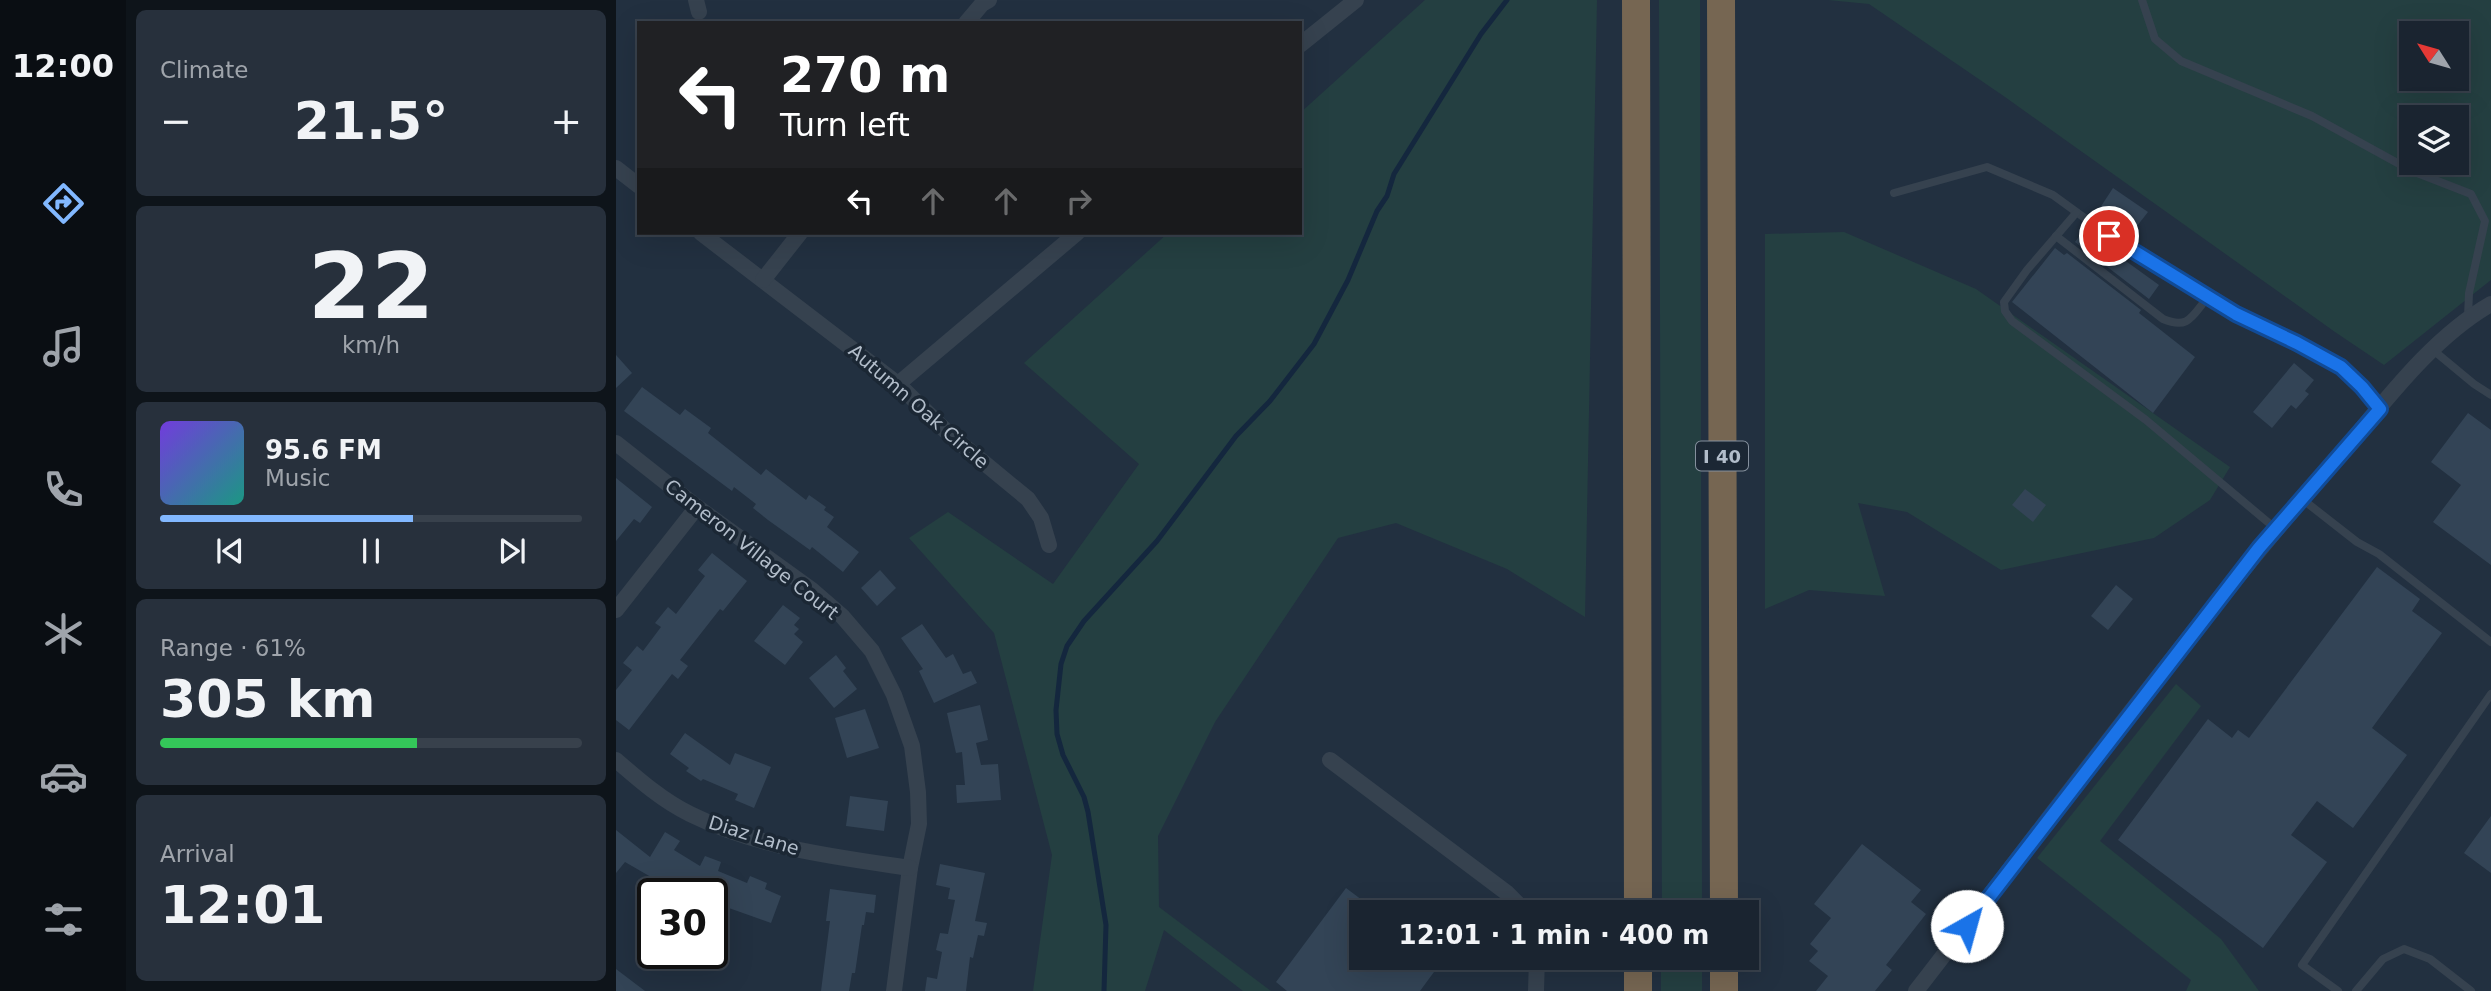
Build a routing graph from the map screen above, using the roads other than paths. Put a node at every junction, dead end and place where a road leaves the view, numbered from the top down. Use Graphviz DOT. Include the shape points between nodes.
graph roads {
  1 [pos="989,0"];
  2 [pos="1356,0"];
  3 [pos="1636,0"];
  4 [pos="1721,0"];
  5 [pos="2142,0"];
  6 [pos="968,21"];
  7 [pos="1302,43"];
  8 [pos="616,168"];
  9 [pos="637,184"];
  10 [pos="1894,193"];
  11 [pos="2076,212"];
  12 [pos="704,235"];
  13 [pos="798,235"];
  14 [pos="1075,235"];
  15 [pos="2056,236"];
  16 [pos="763,279"];
  17 [pos="2208,297"];
  18 [pos="2491,304"];
  19 [pos="2468,317"];
  20 [pos="2432,350"];
  21 [pos="898,384"];
  22 [pos="2491,395"];
  23 [pos="2380,409"];
  24 [pos="616,443"];
  25 [pos="2302,499"];
  26 [pos="696,508"];
  27 [pos="2276,529"];
  28 [pos="1049,545"];
  29 [pos="616,610"];
  30 [pos="2491,642"];
  31 [pos="2491,694"];
  32 [pos="616,760"];
  33 [pos="1330,760"];
  34 [pos="910,868"];
  35 [pos="1514,900"];
  36 [pos="1638,900"];
  37 [pos="1724,900"];
  38 [pos="1536,970"];
  39 [pos="1638,970"];
  40 [pos="1724,970"];
  41 [pos="894,991"];
  42 [pos="1536,991"];
  43 [pos="1638,991"];
  44 [pos="1724,991"];
  45 [pos="1916,991"];
  46 [pos="2338,991"];
  47 [pos="2356,991"];
  48 [pos="2471,991"];
  1 -- 6 [label="street"];
  2 -- 7 [label="street"];
  3 -- 36 [label="highway"];
  4 -- 37 [label="highway, I 40"];
  5 -- 19 [label="lane" via="2155,39 2181,61 2312,117 2412,171 2471,194 2485,221"];
  8 -- 9 [label="street"];
  10 -- 11 [label="lane" via="1987,167 2053,195"];
  11 -- 15 [label="lane"];
  11 -- 17 [label="lane" via="2130,251"];
  12 -- 16 [label="street, Autumn Oak Circle"];
  13 -- 16 [label="street"];
  14 -- 21 [label="street"];
  15 -- 17 [label="lane" via="2174,324 2188,322"];
  15 -- 27 [label="lane" via="2004,302 2012,321 2146,419"];
  16 -- 21 [label="street, Autumn Oak Circle"];
  17 -- 23 [label="lane" via="2341,367"];
  18 -- 19 [label="street"];
  19 -- 20 [label="street"];
  20 -- 22 [label="lane"];
  20 -- 23 [label="street"];
  21 -- 28 [label="street, Autumn Oak Circle" via="948,433 1028,499 1041,518"];
  23 -- 25 [label="street"];
  24 -- 26 [label="street, Cameron Village Court"];
  25 -- 27 [label="street"];
  25 -- 30 [label="lane"];
  26 -- 29 [label="street"];
  26 -- 34 [label="street, Cameron Village Court" via="812,590 872,651 912,746 919,824"];
  27 -- 45 [label="street"];
  31 -- 46 [label="lane" via="2302,965"];
  32 -- 34 [label="street, Diaz Lane" via="689,814 740,835 791,849"];
  33 -- 35 [label="street"];
  34 -- 41 [label="street, Cameron Village Court"];
  38 -- 42 [label="street"];
  39 -- 43 [label="highway"];
  40 -- 44 [label="highway"];
  47 -- 48 [label="lane" via="2383,959 2404,949 2430,960"];
}
